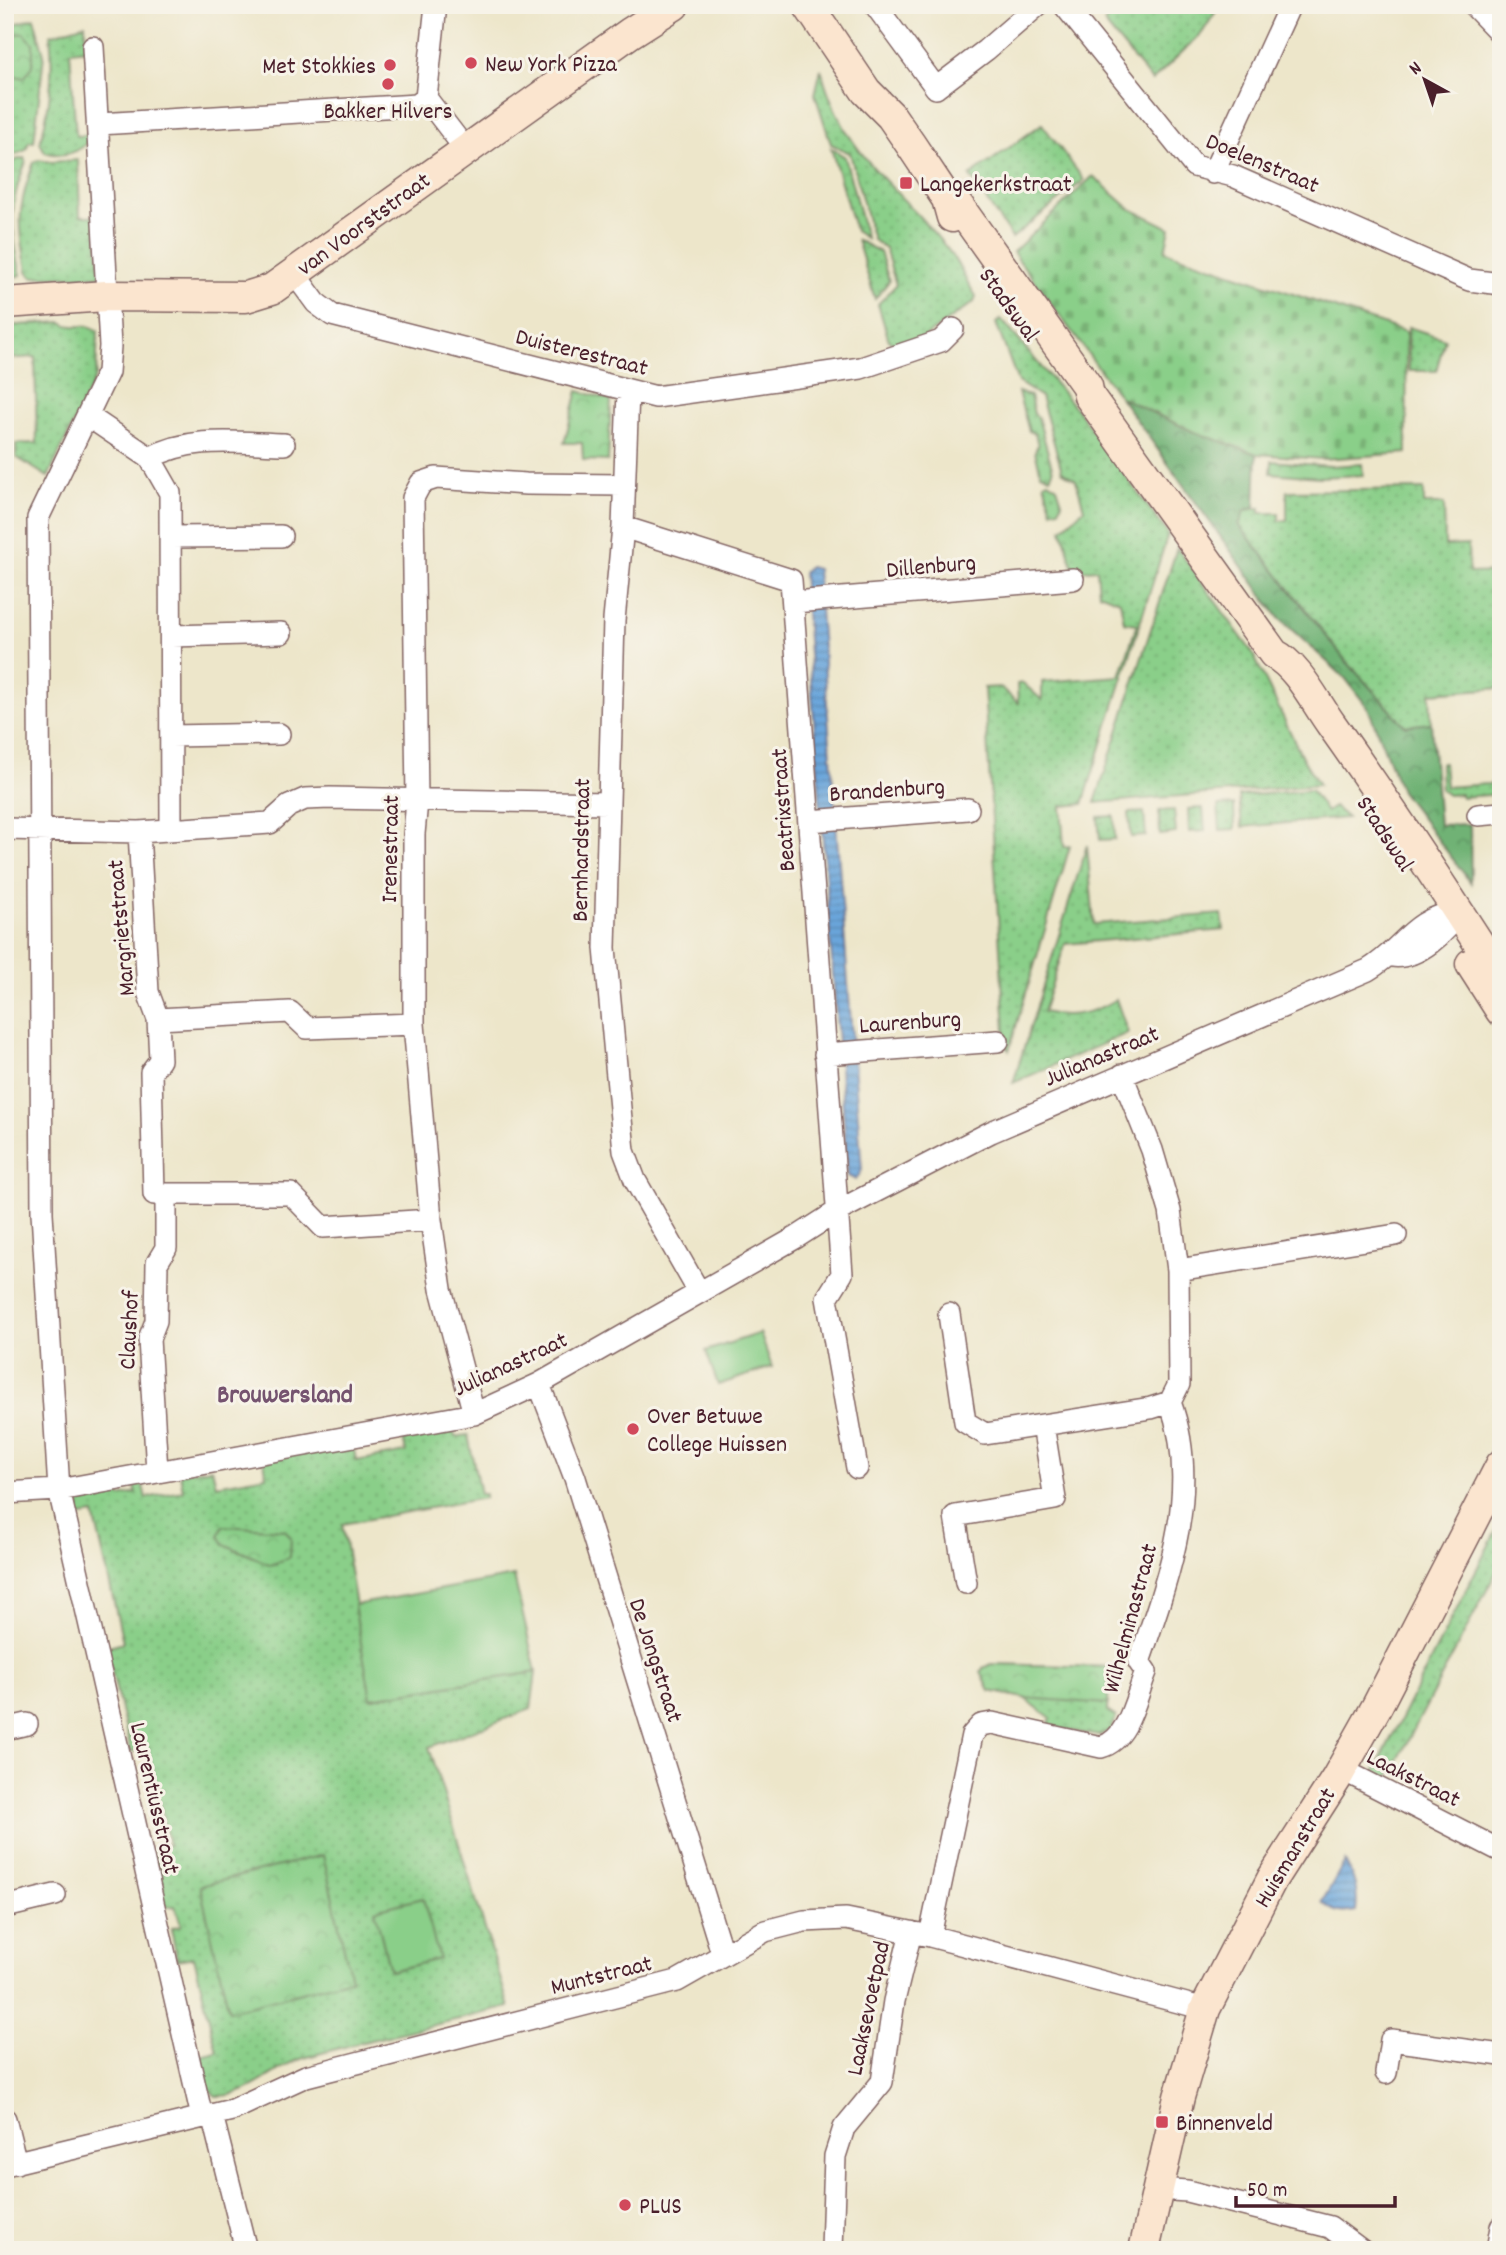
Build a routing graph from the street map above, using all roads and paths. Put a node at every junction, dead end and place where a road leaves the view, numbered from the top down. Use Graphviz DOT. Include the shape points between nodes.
graph roads {
  1 [pos="436,5"];
  2 [pos="674,5"];
  3 [pos="808,5"];
  4 [pos="833,5"];
  5 [pos="875,5"];
  6 [pos="1038,5"];
  7 [pos="1064,5"];
  8 [pos="1290,5"];
  9 [pos="1473,5"];
  10 [pos="1501,34"];
  11 [pos="93,47"];
  12 [pos="426,98"];
  13 [pos="891,116"];
  14 [pos="99,124"];
  15 [pos="466,150"];
  16 [pos="1213,173"];
  17 [pos="294,273"];
  18 [pos="1501,284"];
  19 [pos="106,296"];
  20 [pos="5,303"];
  21 [pos="953,329"];
  22 [pos="628,391"];
  23 [pos="88,416"];
  24 [pos="284,444"];
  25 [pos="150,458"];
  26 [pos="623,485"];
  27 [pos="623,527"];
  28 [pos="281,536"];
  29 [pos="171,537"];
  30 [pos="1073,579"];
  31 [pos="806,601"];
  32 [pos="281,633"];
  33 [pos="171,636"];
  34 [pos="279,734"];
  35 [pos="171,736"];
  36 [pos="417,801"];
  37 [pos="607,803"];
  38 [pos="968,809"];
  39 [pos="1501,813"];
  40 [pos="1478,815"];
  41 [pos="823,820"];
  42 [pos="38,828"];
  43 [pos="5,829"];
  44 [pos="172,830"];
  45 [pos="139,832"];
  46 [pos="1448,918"];
  47 [pos="1501,978"];
  48 [pos="1501,1011"];
  49 [pos="158,1019"];
  50 [pos="414,1024"];
  51 [pos="998,1041"];
  52 [pos="839,1053"];
  53 [pos="1122,1075"];
  54 [pos="160,1195"];
  55 [pos="836,1212"];
  56 [pos="431,1220"];
  57 [pos="1396,1235"];
  58 [pos="1178,1270"];
  59 [pos="699,1292"];
  60 [pos="949,1314"];
  61 [pos="539,1384"];
  62 [pos="1170,1402"];
  63 [pos="474,1414"];
  64 [pos="1043,1425"];
  65 [pos="1501,1465"];
  66 [pos="857,1468"];
  67 [pos="157,1471"];
  68 [pos="59,1490"];
  69 [pos="5,1493"];
  70 [pos="966,1583"];
  71 [pos="27,1724"];
  72 [pos="5,1729"];
  73 [pos="1341,1769"];
  74 [pos="1501,1852"];
  75 [pos="55,1895"];
  76 [pos="5,1908"];
  77 [pos="920,1934"];
  78 [pos="722,1953"];
  79 [pos="1205,2009"];
  80 [pos="1501,2055"];
  81 [pos="1386,2073"];
  82 [pos="206,2116"];
  83 [pos="5,2119"];
  84 [pos="11,2164"];
  85 [pos="1157,2189"];
  86 [pos="1501,2227"];
  87 [pos="246,2250"];
  88 [pos="832,2250"];
  89 [pos="1144,2250"];
  90 [pos="1362,2250"];
  91 [pos="1497,2250"];
  1 -- 12 [label="street"];
  2 -- 15 [label="street, van Voorststraat"];
  3 -- 13 [label="street, Stadswal" via="866,91"];
  4 -- 13 [label="street, Stadswal"];
  5 -- 6 [label="street" via="936,88"];
  7 -- 16 [label="street, Doelenstraat" via="1194,166"];
  8 -- 16 [label="street"];
  9 -- 10 [label="street"];
  11 -- 14 [label="street, Laurentiusstraat"];
  12 -- 14 [label="street" via="417,105"];
  12 -- 15 [label="street"];
  13 -- 46 [label="street, Stadswal" via="947,199 948,210 990,280 1079,392 1089,396 1274,654 1275,665"];
  14 -- 19 [label="street, Laurentiusstraat"];
  15 -- 17 [label="street, van Voorststraat"];
  16 -- 18 [label="street, Doelenstraat" via="1233,176 1469,280"];
  17 -- 19 [label="street, van Voorststraat" via="272,289 246,297"];
  17 -- 22 [label="street, Duisterestraat" via="316,303 332,315"];
  19 -- 20 [label="street, van Voorststraat"];
  19 -- 23 [label="street, Laurentiusstraat" via="108,372"];
  21 -- 22 [label="street, Duisterestraat" via="941,341 861,368 656,397"];
  22 -- 26 [label="street, Bernhardstraat"];
  23 -- 25 [label="street"];
  23 -- 42 [label="street, Laurentiusstraat" via="38,518"];
  24 -- 25 [label="street" via="202,441"];
  25 -- 29 [label="street" via="170,493"];
  26 -- 27 [label="street, Bernhardstraat"];
  26 -- 36 [label="street, Irenestraat" via="436,478 421,484 413,498"];
  27 -- 31 [label="street, Beatrixstraat" via="791,580"];
  27 -- 37 [label="street, Bernhardstraat" via="614,620"];
  28 -- 29 [label="street"];
  29 -- 33 [label="street"];
  30 -- 31 [label="street, Dillenburg"];
  31 -- 41 [label="street, Beatrixstraat"];
  32 -- 33 [label="street"];
  33 -- 35 [label="street"];
  34 -- 35 [label="street"];
  35 -- 44 [label="street"];
  36 -- 37 [label="street, Margrietstraat"];
  36 -- 44 [label="street, Margrietstraat" via="305,799 270,823"];
  36 -- 50 [label="street, Irenestraat"];
  37 -- 59 [label="street, Bernhardstraat" via="605,948 624,1151 635,1180"];
  38 -- 41 [label="street, Brandenburg"];
  39 -- 40 [label="street"];
  41 -- 52 [label="street, Beatrixstraat"];
  42 -- 43 [label="street, Margrietstraat"];
  42 -- 45 [label="street, Margrietstraat"];
  42 -- 68 [label="street, Laurentiusstraat" via="42,1213"];
  44 -- 45 [label="street, Margrietstraat"];
  45 -- 49 [label="street, Margrietstraat" via="148,992"];
  46 -- 47 [label="street, Stadswal"];
  46 -- 48 [label="street, Stadswal"];
  46 -- 53 [label="street, Julianastraat" via="1396,945 1391,956 1353,977"];
  49 -- 50 [label="street" via="290,1012 307,1028"];
  49 -- 54 [label="street, Margrietstraat" via="160,1060 151,1072"];
  50 -- 56 [label="street, Irenestraat"];
  51 -- 52 [label="street, Laurenburg"];
  52 -- 55 [label="street, Beatrixstraat"];
  53 -- 55 [label="street, Julianastraat" via="991,1132"];
  53 -- 58 [label="street" via="1152,1150"];
  54 -- 56 [label="street" via="291,1194 323,1227"];
  54 -- 67 [label="street, Claushof" via="166,1248 157,1263 156,1321 149,1339"];
  55 -- 59 [label="street, Julianastraat"];
  55 -- 66 [label="street" via="842,1274 827,1297"];
  56 -- 63 [label="street, Irenestraat" via="441,1289"];
  57 -- 58 [label="street"];
  58 -- 62 [label="street" via="1179,1384"];
  59 -- 61 [label="street, Julianastraat"];
  60 -- 64 [label="street" via="965,1422 985,1434"];
  61 -- 63 [label="street, Julianastraat"];
  61 -- 78 [label="street, De Jongstraat" via="575,1478"];
  62 -- 64 [label="street"];
  62 -- 77 [label="street, Wilhelminastraat" via="1180,1428 1179,1535 1139,1662 1146,1672 1122,1733 1113,1744 1101,1747 992,1723 981,1725 972,1735"];
  63 -- 67 [label="street, Julianastraat"];
  64 -- 70 [label="street" via="1055,1499 955,1516"];
  65 -- 73 [label="street, Huismanstraat" via="1394,1676"];
  67 -- 68 [label="street, Julianastraat"];
  68 -- 69 [label="street, Julianastraat"];
  68 -- 82 [label="street, Laurentiusstraat"];
  71 -- 72 [label="street"];
  73 -- 74 [label="street, Laakstraat"];
  73 -- 79 [label="street, Huismanstraat" via="1272,1879"];
  75 -- 76 [label="street"];
  77 -- 78 [label="street, Muntstraat" via="846,1919 804,1921 765,1931"];
  77 -- 79 [label="street, Muntstraat"];
  77 -- 88 [label="street, Laaksevoetpad" via="894,2001 882,2082 844,2128 835,2156"];
  78 -- 82 [label="street, Muntstraat" via="677,1981 306,2076 232,2110"];
  79 -- 85 [label="street, Huismanstraat"];
  80 -- 81 [label="street" via="1391,2040"];
  82 -- 84 [label="street, Muntstraat"];
  82 -- 87 [label="street, Laurentiusstraat"];
  83 -- 84 [label="street"];
  85 -- 89 [label="street, Huismanstraat"];
  85 -- 90 [label="street" via="1186,2191 1330,2227"];
  86 -- 91 [label="street"];
}
